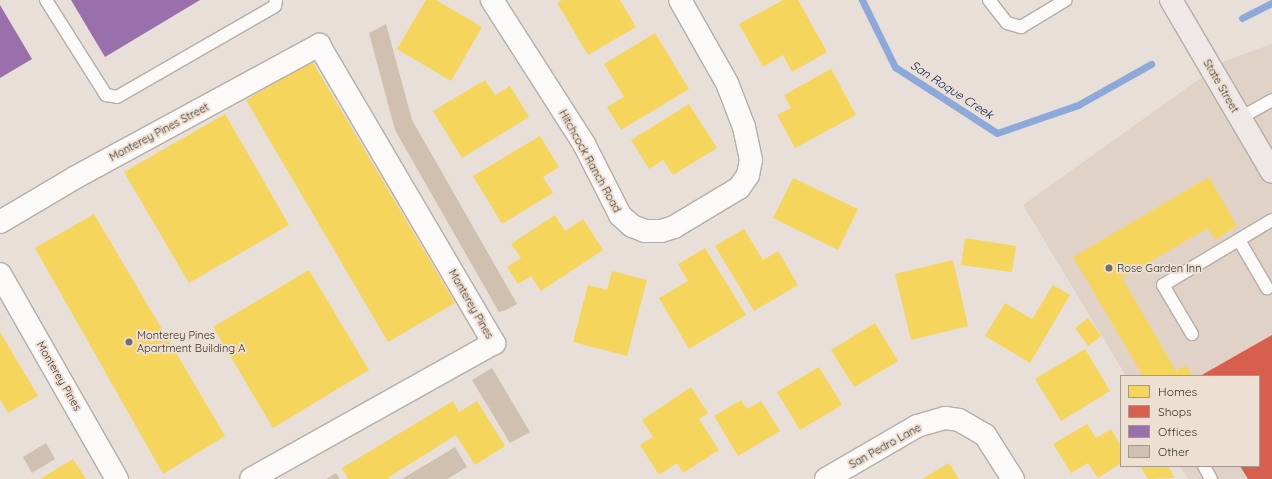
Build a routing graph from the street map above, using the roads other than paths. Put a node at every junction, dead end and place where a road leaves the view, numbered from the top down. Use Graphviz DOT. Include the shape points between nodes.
graph roads {
  1 [pos="46,0"];
  2 [pos="276,0"];
  3 [pos="492,0"];
  4 [pos="680,0"];
  5 [pos="989,0"];
  6 [pos="1066,0"];
  7 [pos="1171,0"];
  8 [pos="319,46"];
  9 [pos="1272,100"];
  10 [pos="1240,118"];
  11 [pos="1272,172"];
  12 [pos="1272,220"];
  13 [pos="0,222"];
  14 [pos="1239,240"];
  15 [pos="0,274"];
  16 [pos="1268,288"];
  17 [pos="1192,334"];
  18 [pos="1205,467"];
  19 [pos="118,479"];
  20 [pos="251,479"];
  21 [pos="826,479"];
  22 [pos="1013,479"];
  23 [pos="1211,479"];
  1 -- 2 [label="lane" via="106,95 117,97 275,6"];
  3 -- 4 [label="street, Hitchcock Ranch Road" via="584,144 620,215 632,226 645,231 661,231 674,227 739,188 748,175 751,160 744,127 727,83"];
  5 -- 6 [label="lane" via="1007,23 1021,27"];
  7 -- 10 [label="main road, State Street"];
  8 -- 13 [label="street, Monterey Pines Street" via="76,177"];
  8 -- 20 [label="street, Monterey Pines" via="494,343"];
  9 -- 10 [label="lane"];
  10 -- 11 [label="main road, State Street"];
  12 -- 14 [label="lane"];
  14 -- 16 [label="lane"];
  14 -- 17 [label="lane" via="1163,285"];
  15 -- 19 [label="street, Monterey Pines"];
  18 -- 23 [label="lane"];
  21 -- 22 [label="street, San Pedro Lane" via="917,426 945,418 959,420 985,435"];
}
